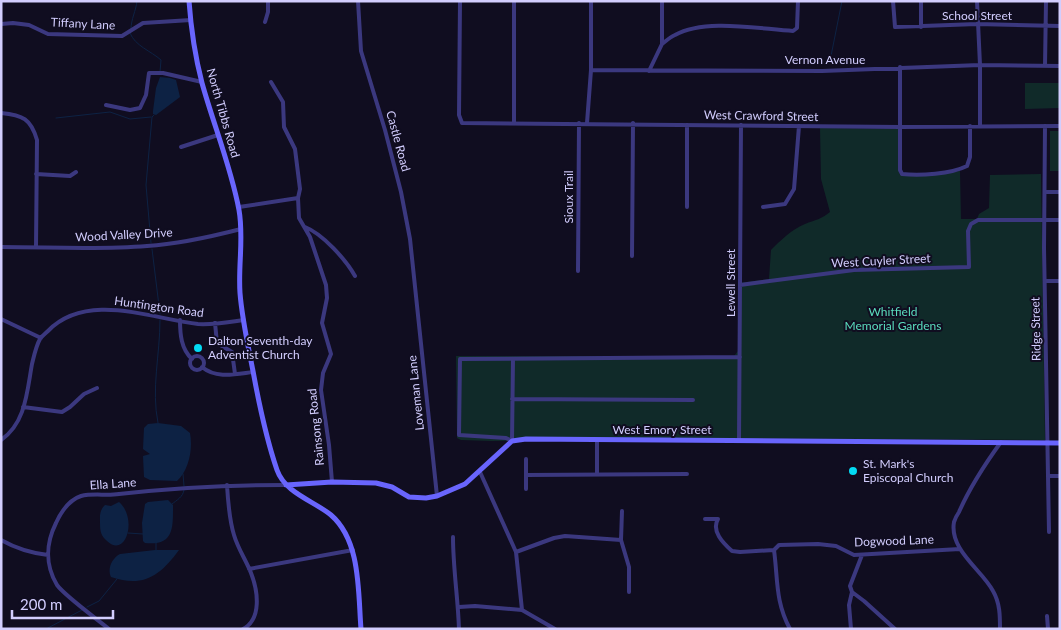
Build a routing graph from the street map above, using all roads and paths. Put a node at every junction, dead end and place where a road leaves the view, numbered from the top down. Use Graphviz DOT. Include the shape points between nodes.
graph roads {
  1 [pos="190,1"];
  2 [pos="268,1"];
  3 [pos="358,1"];
  4 [pos="460,1"];
  5 [pos="514,1"];
  6 [pos="591,1"];
  7 [pos="662,1"];
  8 [pos="798,1"];
  9 [pos="893,1"];
  10 [pos="921,1"];
  11 [pos="977,1"];
  12 [pos="1046,1"];
  13 [pos="191,20"];
  14 [pos="265,22"];
  15 [pos="1,24"];
  16 [pos="977,24"];
  17 [pos="921,26"];
  18 [pos="1046,26"];
  19 [pos="1060,26"];
  20 [pos="662,44"];
  21 [pos="980,65"];
  22 [pos="1045,66"];
  23 [pos="1060,66"];
  24 [pos="900,67"];
  25 [pos="591,70"];
  26 [pos="648,70"];
  27 [pos="202,82"];
  28 [pos="271,82"];
  29 [pos="106,105"];
  30 [pos="1,113"];
  31 [pos="514,123"];
  32 [pos="579,123"];
  33 [pos="587,123"];
  34 [pos="633,123"];
  35 [pos="687,125"];
  36 [pos="741,125"];
  37 [pos="799,126"];
  38 [pos="970,126"];
  39 [pos="980,126"];
  40 [pos="1045,126"];
  41 [pos="1060,126"];
  42 [pos="900,127"];
  43 [pos="218,135"];
  44 [pos="181,147"];
  45 [pos="76,172"];
  46 [pos="36,174"];
  47 [pos="1045,192"];
  48 [pos="1060,192"];
  49 [pos="298,198"];
  50 [pos="764,207"];
  51 [pos="239,208"];
  52 [pos="687,208"];
  53 [pos="1045,220"];
  54 [pos="1060,220"];
  55 [pos="305,227"];
  56 [pos="241,229"];
  57 [pos="1,247"];
  58 [pos="36,247"];
  59 [pos="632,256"];
  60 [pos="578,271"];
  61 [pos="355,276"];
  62 [pos="1045,281"];
  63 [pos="1060,281"];
  64 [pos="740,285"];
  65 [pos="415,288"];
  66 [pos="1,319"];
  67 [pos="180,320"];
  68 [pos="244,320"];
  69 [pos="215,323"];
  70 [pos="41,338"];
  71 [pos="740,357"];
  72 [pos="192,359"];
  73 [pos="513,359"];
  74 [pos="202,367"];
  75 [pos="253,372"];
  76 [pos="235,374"];
  77 [pos="97,388"];
  78 [pos="512,399"];
  79 [pos="693,400"];
  80 [pos="24,407"];
  81 [pos="1,440"];
  82 [pos="598,440"];
  83 [pos="512,441"];
  84 [pos="739,441"];
  85 [pos="1001,442"];
  86 [pos="1048,443"];
  87 [pos="1060,443"];
  88 [pos="526,459"];
  89 [pos="480,472"];
  90 [pos="598,474"];
  91 [pos="687,474"];
  92 [pos="526,475"];
  93 [pos="1048,476"];
  94 [pos="1060,476"];
  95 [pos="332,482"];
  96 [pos="226,485"];
  97 [pos="286,485"];
  98 [pos="526,489"];
  99 [pos="437,496"];
  100 [pos="622,511"];
  101 [pos="705,519"];
  102 [pos="1049,532"];
  103 [pos="453,537"];
  104 [pos="1,540"];
  105 [pos="621,540"];
  106 [pos="960,549"];
  107 [pos="353,550"];
  108 [pos="774,550"];
  109 [pos="516,552"];
  110 [pos="48,555"];
  111 [pos="862,555"];
  112 [pos="249,569"];
  113 [pos="629,592"];
  114 [pos="852,592"];
  115 [pos="458,607"];
  116 [pos="522,610"];
  117 [pos="1047,616"];
  118 [pos="110,629"];
  119 [pos="243,629"];
  120 [pos="362,629"];
  121 [pos="459,629"];
  122 [pos="555,629"];
  123 [pos="790,629"];
  124 [pos="851,629"];
  125 [pos="895,629"];
  126 [pos="1000,629"];
  127 [pos="1048,629"];
  1 -- 13 [label="street, North Tibbs Road"];
  2 -- 14 [label="street"];
  3 -- 65 [label="street, Castle Road" via="362,51 401,192"];
  4 -- 31 [label="street, West Crawford Street" via="459,115 462,123"];
  5 -- 31 [label="street"];
  6 -- 25 [label="street"];
  7 -- 20 [label="street"];
  8 -- 20 [label="street" via="798,24 793,31 728,25 696,28 676,34"];
  9 -- 17 [label="street, School Street" via="895,27"];
  10 -- 17 [label="street"];
  11 -- 16 [label="street"];
  12 -- 18 [label="street"];
  13 -- 15 [label="street, Tiffany Lane" via="142,23 122,36 48,34 29,25"];
  13 -- 27 [label="street, North Tibbs Road"];
  16 -- 17 [label="street, School Street"];
  16 -- 18 [label="street, School Street"];
  16 -- 21 [label="street"];
  18 -- 19 [label="street, School Street"];
  18 -- 22 [label="street"];
  20 -- 26 [label="street"];
  21 -- 22 [label="street, Vernon Avenue"];
  21 -- 24 [label="street, Vernon Avenue"];
  21 -- 39 [label="street"];
  22 -- 23 [label="street, Vernon Avenue"];
  24 -- 26 [label="street, Vernon Avenue" via="870,70"];
  24 -- 42 [label="street"];
  25 -- 26 [label="street, Vernon Avenue"];
  25 -- 33 [label="street"];
  27 -- 29 [label="street" via="149,73 146,95 140,108 130,110"];
  27 -- 43 [label="street, North Tibbs Road"];
  28 -- 49 [label="street, Rainsong Road" via="283,102 284,126 295,150 300,189"];
  30 -- 46 [label="street" via="17,116 31,124 37,140"];
  31 -- 32 [label="street, West Crawford Street"];
  32 -- 33 [label="street, West Crawford Street"];
  32 -- 60 [label="street, Sioux Trail"];
  33 -- 34 [label="street, West Crawford Street"];
  34 -- 35 [label="street, West Crawford Street"];
  34 -- 59 [label="street"];
  35 -- 36 [label="street, West Crawford Street"];
  35 -- 52 [label="street"];
  36 -- 37 [label="street, West Crawford Street"];
  36 -- 64 [label="street, Lewell Street"];
  37 -- 42 [label="street, West Crawford Street"];
  37 -- 50 [label="street" via="794,188 785,204"];
  38 -- 39 [label="street, West Crawford Street"];
  38 -- 42 [label="street, West Crawford Street"];
  38 -- 42 [label="street" via="967,166 912,175 902,174 900,170"];
  39 -- 40 [label="street, West Crawford Street"];
  40 -- 41 [label="street, West Crawford Street"];
  40 -- 47 [label="street, Ridge Street"];
  43 -- 44 [label="street"];
  43 -- 51 [label="street, North Tibbs Road"];
  45 -- 46 [label="street" via="70,176"];
  46 -- 58 [label="street"];
  47 -- 48 [label="street"];
  47 -- 53 [label="street, Ridge Street"];
  49 -- 51 [label="street"];
  49 -- 55 [label="street, Rainsong Road" via="299,218"];
  51 -- 56 [label="street, North Tibbs Road"];
  53 -- 54 [label="street"];
  53 -- 62 [label="street, Ridge Street"];
  53 -- 64 [label="street, West Cuyler Street" via="978,220 971,224 968,231 969,268 854,270"];
  55 -- 61 [label="street" via="338,253"];
  55 -- 95 [label="street, Rainsong Road" via="326,284 322,323 331,354 323,373 321,390"];
  56 -- 58 [label="street, Wood Valley Drive" via="148,246"];
  56 -- 68 [label="street, North Tibbs Road" via="240,284"];
  57 -- 58 [label="street, Wood Valley Drive"];
  62 -- 63 [label="street"];
  62 -- 86 [label="street, Ridge Street"];
  64 -- 71 [label="street, Lewell Street"];
  65 -- 99 [label="street, Loveman Lane"];
  66 -- 70 [label="street"];
  67 -- 69 [label="street, Huntington Road"];
  67 -- 70 [label="street, Huntington Road" via="120,310 96,310 70,316"];
  67 -- 72 [label="street" via="181,340"];
  68 -- 69 [label="street, Huntington Road"];
  68 -- 75 [label="street, North Tibbs Road"];
  69 -- 76 [label="street" via="216,343 232,352"];
  70 -- 80 [label="street"];
  71 -- 73 [label="street"];
  71 -- 84 [label="street, Lewell Street"];
  72 -- 74 [label="street" via="192,367"];
  72 -- 74 [label="street" via="201,358 204,361"];
  73 -- 78 [label="street"];
  73 -- 83 [label="street" via="460,359 459,435"];
  74 -- 76 [label="street" via="209,373"];
  75 -- 76 [label="street"];
  75 -- 97 [label="street, North Tibbs Road" via="272,454"];
  77 -- 80 [label="street" via="62,412"];
  78 -- 79 [label="street"];
  78 -- 83 [label="street"];
  80 -- 81 [label="street" via="13,430"];
  82 -- 83 [label="street, West Emory Street"];
  82 -- 84 [label="street, West Emory Street"];
  82 -- 90 [label="street"];
  83 -- 89 [label="street"];
  84 -- 85 [label="street, West Emory Street"];
  85 -- 86 [label="street, West Emory Street"];
  85 -- 106 [label="street" via="954,523"];
  86 -- 87 [label="street, West Emory Street"];
  86 -- 93 [label="street, Ridge Street"];
  88 -- 92 [label="street"];
  89 -- 99 [label="street" via="465,484"];
  89 -- 109 [label="street"];
  90 -- 91 [label="street"];
  90 -- 92 [label="street"];
  92 -- 98 [label="street"];
  93 -- 94 [label="street"];
  93 -- 102 [label="street, Ridge Street"];
  95 -- 97 [label="street"];
  95 -- 99 [label="street" via="376,483 392,487 409,497"];
  96 -- 97 [label="street, Ella Lane"];
  96 -- 110 [label="street, Ella Lane" via="80,496 59,515 52,531"];
  96 -- 112 [label="street" via="233,532"];
  97 -- 107 [label="street" via="331,516 345,532"];
  100 -- 105 [label="street"];
  101 -- 108 [label="street, Dogwood Lane" via="718,519 716,530 732,551"];
  103 -- 115 [label="street"];
  104 -- 110 [label="street" via="31,554"];
  105 -- 109 [label="street" via="565,536"];
  105 -- 113 [label="street" via="629,567"];
  106 -- 111 [label="street, Dogwood Lane"];
  106 -- 126 [label="street" via="993,590 1000,612"];
  107 -- 112 [label="street"];
  107 -- 120 [label="street"];
  108 -- 111 [label="street, Dogwood Lane" via="779,545 818,544"];
  108 -- 123 [label="street" via="778,596"];
  109 -- 116 [label="street"];
  110 -- 118 [label="street, Ella Lane" via="58,585"];
  111 -- 114 [label="street" via="850,586"];
  112 -- 119 [label="street" via="254,582 256,612 254,620"];
  114 -- 124 [label="street" via="849,605"];
  114 -- 125 [label="street"];
  115 -- 116 [label="street"];
  115 -- 121 [label="street"];
  116 -- 122 [label="street"];
  117 -- 127 [label="street"];
}
